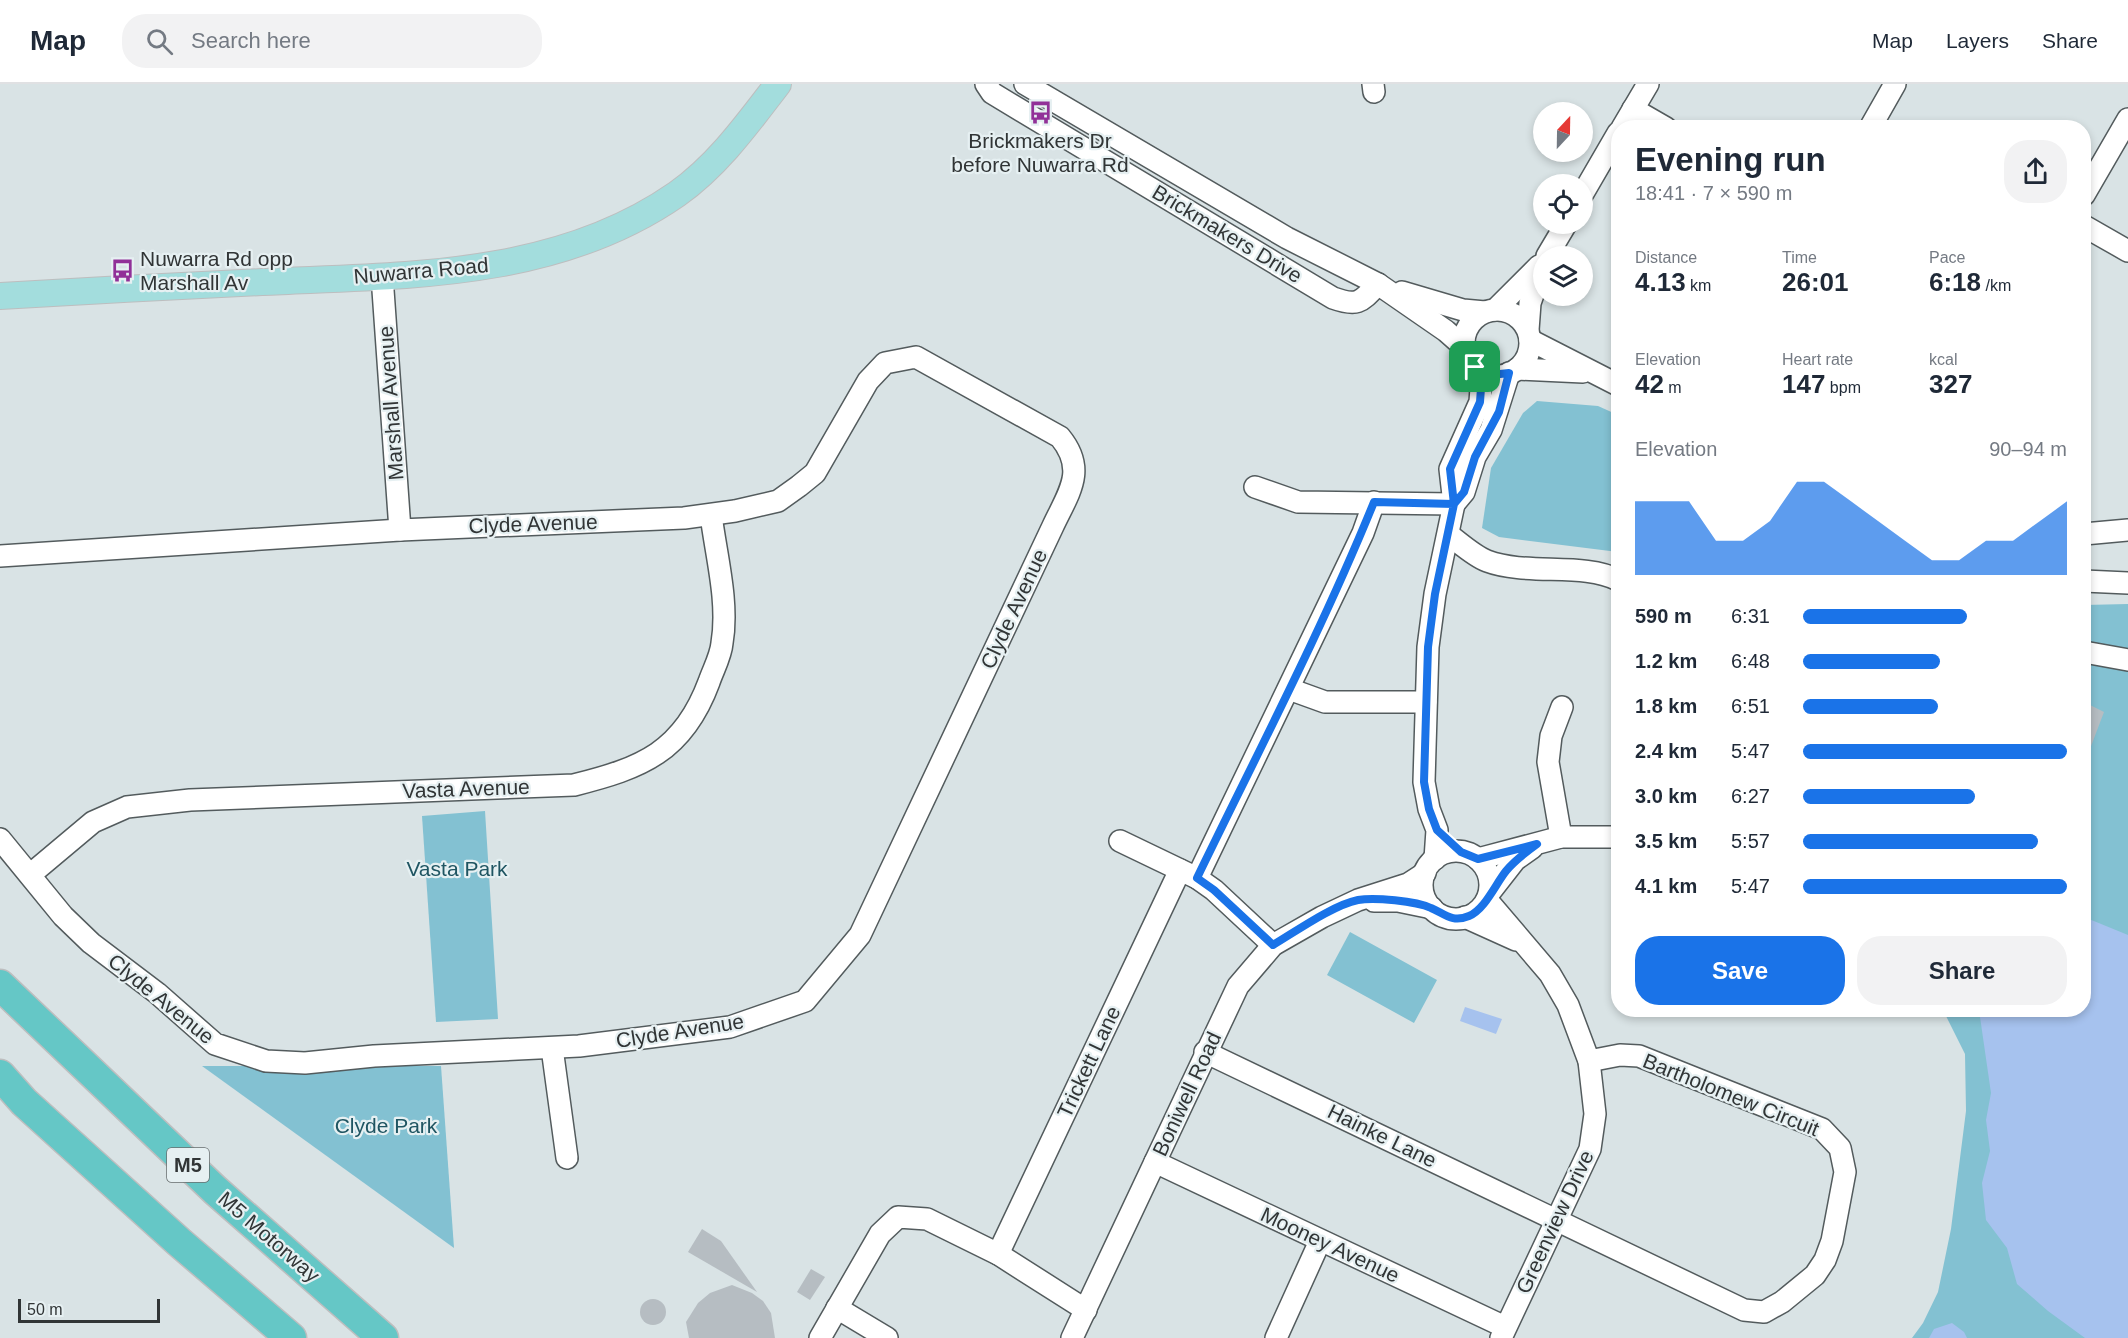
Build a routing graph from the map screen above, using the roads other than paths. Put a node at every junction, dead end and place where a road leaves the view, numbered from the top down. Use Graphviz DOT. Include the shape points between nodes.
graph roads {
  1 [pos="777,84"];
  2 [pos="986,84"];
  3 [pos="1025,84"];
  4 [pos="1648,84"];
  5 [pos="1895,84"];
  6 [pos="1633,108"];
  7 [pos="1626,120"];
  8 [pos="1653,120"];
  9 [pos="1875,120"];
  10 [pos="2128,120"];
  11 [pos="1611,146"];
  12 [pos="1593,176"];
  13 [pos="2091,183"];
  14 [pos="2091,230"];
  15 [pos="2128,251"];
  16 [pos="1533,273"];
  17 [pos="382,276"];
  18 [pos="1378,284"];
  19 [pos="1533,294"];
  20 [pos="0,296"];
  21 [pos="1490,311"];
  22 [pos="1529,335"];
  23 [pos="1464,347"];
  24 [pos="1475,367"];
  25 [pos="1513,371"];
  26 [pos="1590,373"];
  27 [pos="1611,382"];
  28 [pos="1255,487"];
  29 [pos="1374,502"];
  30 [pos="1454,504"];
  31 [pos="711,515"];
  32 [pos="400,530"];
  33 [pos="2128,530"];
  34 [pos="2091,533"];
  35 [pos="1449,535"];
  36 [pos="0,556"];
  37 [pos="1611,576"];
  38 [pos="2091,581"];
  39 [pos="2128,582"];
  40 [pos="2091,653"];
  41 [pos="2128,660"];
  42 [pos="1289,689"];
  43 [pos="1426,702"];
  44 [pos="1562,707"];
  45 [pos="1437,830"];
  46 [pos="1561,837"];
  47 [pos="1611,837"];
  48 [pos="0,839"];
  49 [pos="1120,841"];
  50 [pos="1537,844"];
  51 [pos="1469,855"];
  52 [pos="1430,866"];
  53 [pos="31,874"];
  54 [pos="1188,874"];
  55 [pos="1488,896"];
  56 [pos="1358,900"];
  57 [pos="1432,908"];
  58 [pos="1466,917"];
  59 [pos="1522,942"];
  60 [pos="1273,945"];
  61 [pos="0,985"];
  62 [pos="552,1048"];
  63 [pos="1205,1052"];
  64 [pos="1588,1061"];
  65 [pos="0,1075"];
  66 [pos="567,1158"];
  67 [pos="1155,1162"];
  68 [pos="1558,1221"];
  69 [pos="1320,1241"];
  70 [pos="998,1254"];
  71 [pos="837,1308"];
  72 [pos="1086,1310"];
  73 [pos="1503,1333"];
  74 [pos="291,1338"];
  75 [pos="383,1338"];
  76 [pos="820,1338"];
  77 [pos="887,1338"];
  78 [pos="1072,1338"];
  79 [pos="1276,1338"];
  1 -- 17 [label="main road, Nuwarra Road" via="718,158 678,194 631,221 582,244 534,257 489,266"];
  2 -- 18 [label="street, Brickmakers Drive" via="992,93 1333,298 1356,303"];
  3 -- 18 [label="street, Brickmakers Drive" via="1287,238"];
  4 -- 6 [label="street"];
  5 -- 9 [label="street"];
  6 -- 7 [label="street"];
  6 -- 8 [label="street"];
  10 -- 13 [label="street"];
  11 -- 12 [label="street"];
  14 -- 15 [label="street"];
  16 -- 21 [label="street"];
  17 -- 20 [label="main road, Nuwarra Road"];
  17 -- 32 [label="street, Marshall Avenue"];
  18 -- 21 [label="street, Brickmakers Drive" via="1446,306"];
  18 -- 23 [label="street, Brickmakers Drive"];
  19 -- 22 [label="street"];
  21 -- 22 [label="street" via="1514,314"];
  21 -- 23 [label="street" via="1468,326"];
  22 -- 25 [label="street" via="1525,361"];
  22 -- 26 [label="street"];
  23 -- 24 [label="street"];
  24 -- 25 [label="street" via="1491,375"];
  24 -- 30 [label="street" via="1480,402 1450,469"];
  25 -- 26 [label="street"];
  25 -- 30 [label="street" via="1464,492"];
  26 -- 27 [label="street"];
  28 -- 29 [label="street" via="1299,502"];
  29 -- 30 [label="street"];
  29 -- 42 [label="street, Trickett Lane"];
  30 -- 35 [label="street"];
  31 -- 32 [label="street, Clyde Avenue"];
  31 -- 53 [label="street, Vasta Avenue" via="723,611 722,644 700,705 687,722 667,748 624,772 574,785 190,800 127,807 93,822"];
  31 -- 62 [label="street, Clyde Avenue" via="778,501 799,486 815,472 868,381 885,363 916,357 1060,437 1072,451 1076,465 1073,483 860,935 805,1001 729,1027"];
  32 -- 36 [label="street, Clyde Avenue"];
  33 -- 34 [label="street"];
  35 -- 37 [label="street" via="1484,560 1507,567"];
  35 -- 43 [label="street" via="1435,594"];
  38 -- 39 [label="street"];
  40 -- 41 [label="street"];
  42 -- 43 [label="street" via="1325,702"];
  42 -- 54 [label="street, Trickett Lane"];
  43 -- 45 [label="street" via="1424,782"];
  44 -- 46 [label="street" via="1551,736 1548,762"];
  45 -- 51 [label="street"];
  45 -- 52 [label="street"];
  46 -- 47 [label="street"];
  46 -- 50 [label="street"];
  48 -- 53 [label="street, Clyde Avenue"];
  49 -- 54 [label="street"];
  50 -- 51 [label="street"];
  50 -- 55 [label="street" via="1515,860"];
  51 -- 52 [label="street" via="1443,854"];
  51 -- 55 [label="street" via="1488,874"];
  52 -- 56 [label="street, Boniwell Road" via="1408,884"];
  52 -- 57 [label="street" via="1423,891"];
  53 -- 62 [label="street, Clyde Avenue" via="90,944 157,993 215,1044 237,1053 266,1061 305,1063"];
  54 -- 60 [label="street" via="1214,890"];
  54 -- 70 [label="street, Trickett Lane"];
  55 -- 58 [label="street" via="1481,908"];
  55 -- 59 [label="street, Greenview Drive"];
  56 -- 57 [label="street, Boniwell Road" via="1398,901"];
  56 -- 60 [label="street, Boniwell Road"];
  57 -- 58 [label="street" via="1447,918"];
  58 -- 59 [label="street, Greenview Drive"];
  59 -- 64 [label="street, Greenview Drive" via="1550,974 1568,1005"];
  60 -- 63 [label="street, Boniwell Road" via="1238,986"];
  61 -- 75 [label="highway, M5 Motorway / M5" via="215,1190"];
  62 -- 66 [label="street"];
  63 -- 67 [label="street, Boniwell Road"];
  63 -- 68 [label="street, Hainke Lane"];
  64 -- 68 [label="street, Greenview Drive" via="1595,1114 1590,1149"];
  64 -- 68 [label="street, Bartholomew Circuit" via="1639,1056 1822,1129 1840,1148 1844,1160 1841,1200 1832,1241 1815,1275 1764,1312 1744,1310"];
  65 -- 74 [label="highway" via="24,1102"];
  67 -- 69 [label="street, Mooney Avenue"];
  67 -- 72 [label="street, Boniwell Road"];
  68 -- 73 [label="street, Greenview Drive"];
  69 -- 73 [label="street, Mooney Avenue"];
  69 -- 79 [label="street"];
  70 -- 71 [label="street" via="927,1219 898,1217 880,1234"];
  70 -- 72 [label="street"];
  71 -- 76 [label="street"];
  71 -- 77 [label="street"];
  72 -- 78 [label="street, Boniwell Road"];
}
